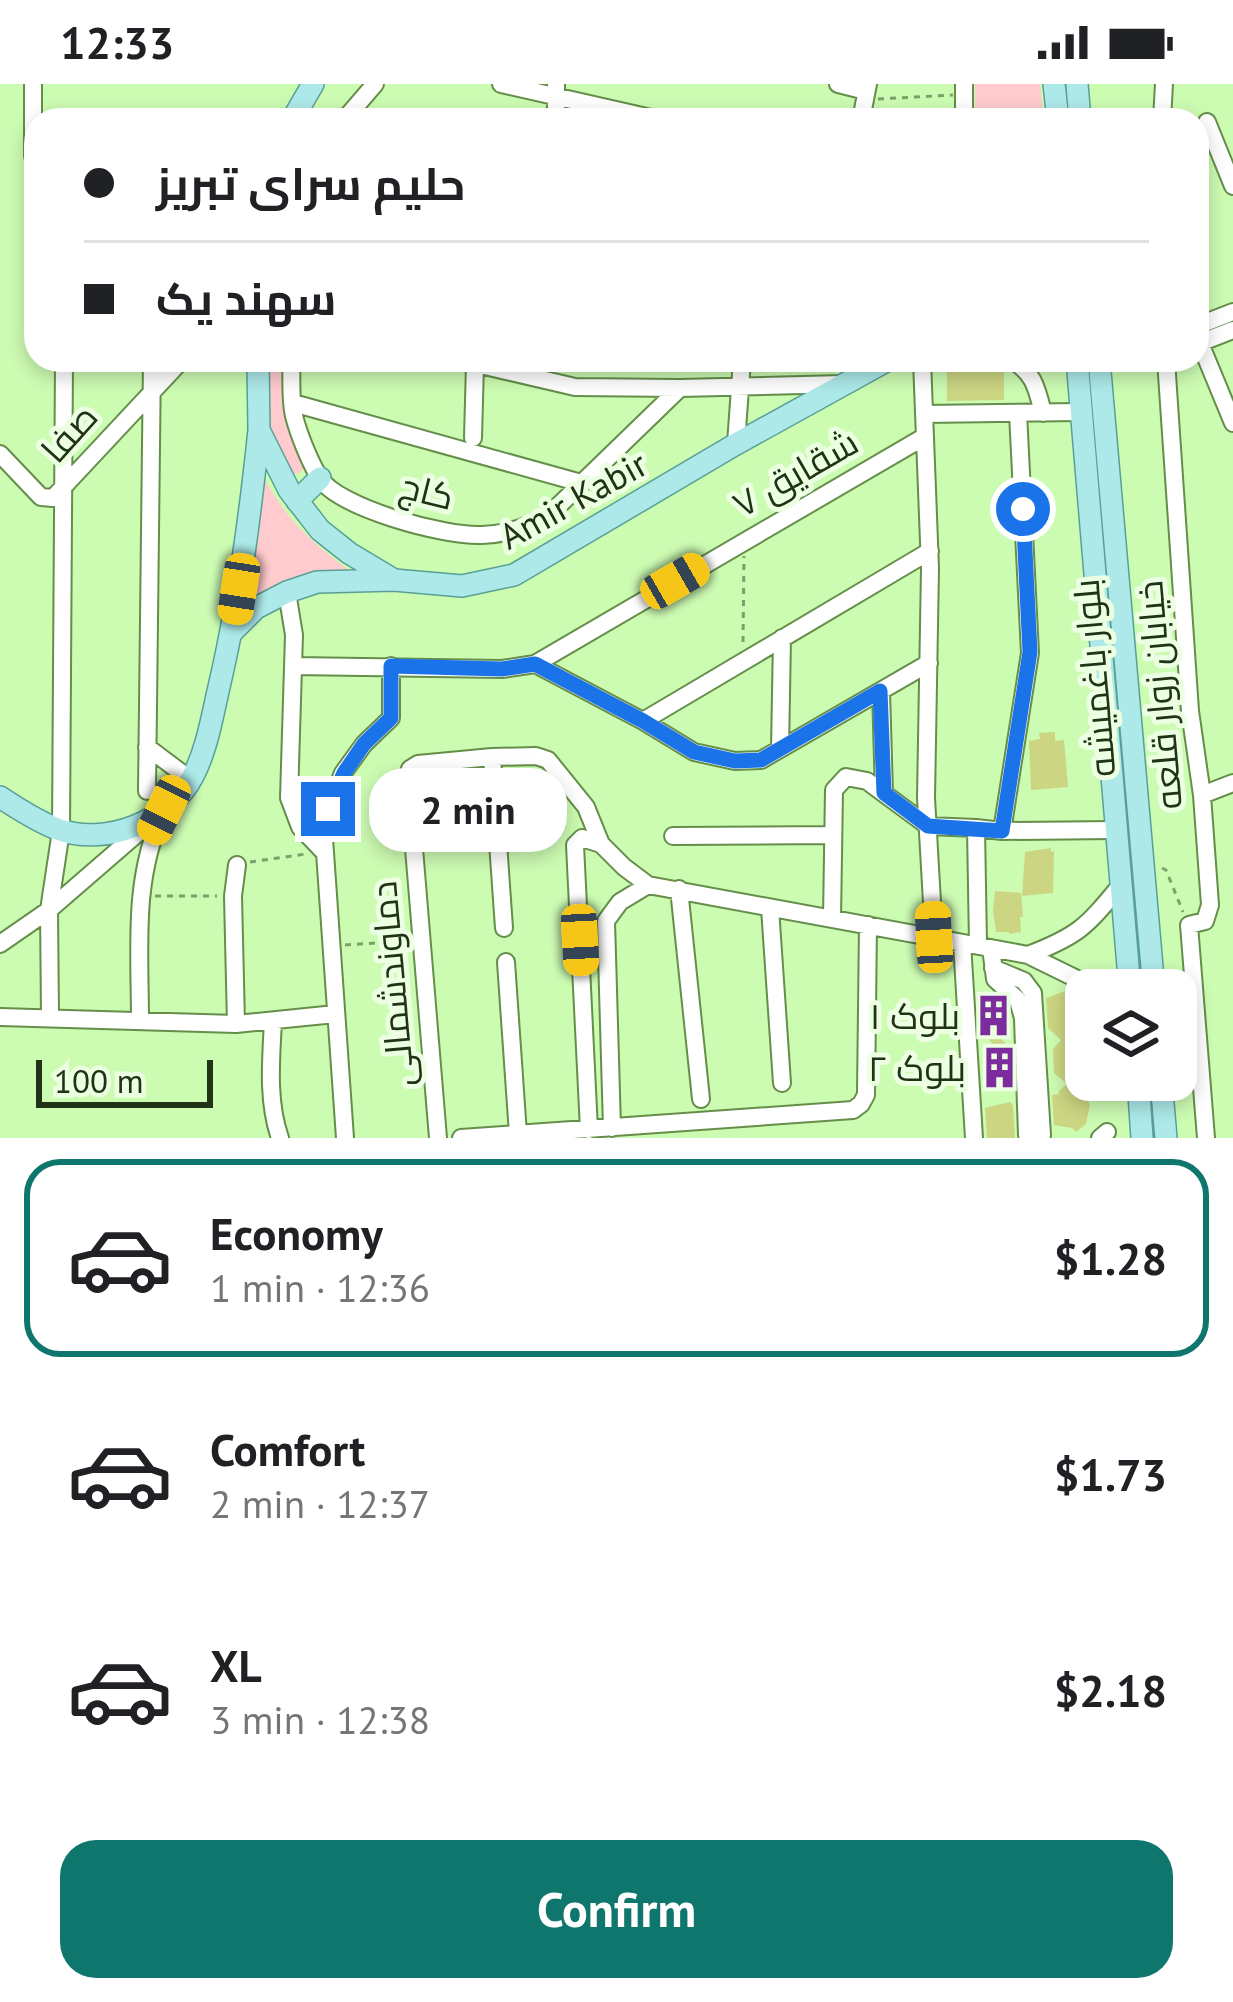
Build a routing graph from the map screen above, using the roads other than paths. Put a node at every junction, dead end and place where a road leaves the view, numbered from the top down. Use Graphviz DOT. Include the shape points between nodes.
graph roads {
  1 [pos="375,84"];
  2 [pos="501,84"];
  3 [pos="838,84"];
  4 [pos="532,87"];
  5 [pos="556,89"];
  6 [pos="866,91"];
  7 [pos="354,108"];
  8 [pos="620,108"];
  9 [pos="1209,127"];
  10 [pos="1233,186"];
  11 [pos="1209,364"];
  12 [pos="64,372"];
  13 [pos="152,372"];
  14 [pos="170,372"];
  15 [pos="258,372"];
  16 [pos="292,372"];
  17 [pos="468,372"];
  18 [pos="510,372"];
  19 [pos="742,372"];
  20 [pos="866,372"];
  21 [pos="922,372"];
  22 [pos="1028,372"];
  23 [pos="1087,372"];
  24 [pos="1089,372"];
  25 [pos="1167,372"];
  26 [pos="844,384"];
  27 [pos="742,387"];
  28 [pos="680,388"];
  29 [pos="152,391"];
  30 [pos="293,403"];
  31 [pos="1081,412"];
  32 [pos="1018,413"];
  33 [pos="1043,413"];
  34 [pos="924,415"];
  35 [pos="1233,423"];
  36 [pos="259,430"];
  37 [pos="473,437"];
  38 [pos="924,437"];
  39 [pos="736,444"];
  40 [pos="0,454"];
  41 [pos="320,478"];
  42 [pos="581,483"];
  43 [pos="62,491"];
  44 [pos="297,501"];
  45 [pos="930,550"];
  46 [pos="394,580"];
  47 [pos="286,592"];
  48 [pos="232,632"];
  49 [pos="782,638"];
  50 [pos="929,663"];
  51 [pos="535,664"];
  52 [pos="294,666"];
  53 [pos="391,666"];
  54 [pos="880,691"];
  55 [pos="643,721"];
  56 [pos="147,747"];
  57 [pos="780,749"];
  58 [pos="492,757"];
  59 [pos="191,780"];
  60 [pos="1233,783"];
  61 [pos="147,791"];
  62 [pos="884,793"];
  63 [pos="1202,795"];
  64 [pos="0,797"];
  65 [pos="164,810"];
  66 [pos="935,826"];
  67 [pos="976,828"];
  68 [pos="1115,830"];
  69 [pos="61,831"];
  70 [pos="1002,831"];
  71 [pos="673,836"];
  72 [pos="832,836"];
  73 [pos="601,844"];
  74 [pos="325,852"];
  75 [pos="1143,861"];
  76 [pos="1118,863"];
  77 [pos="237,865"];
  78 [pos="648,885"];
  79 [pos="1120,886"];
  80 [pos="679,889"];
  81 [pos="770,908"];
  82 [pos="49,910"];
  83 [pos="832,919"];
  84 [pos="868,925"];
  85 [pos="504,928"];
  86 [pos="934,937"];
  87 [pos="0,944"];
  88 [pos="977,945"];
  89 [pos="1028,955"];
  90 [pos="506,962"];
  91 [pos="1128,969"];
  92 [pos="1152,969"];
  93 [pos="1065,974"];
  94 [pos="334,1014"];
  95 [pos="50,1016"];
  96 [pos="0,1017"];
  97 [pos="140,1021"];
  98 [pos="273,1022"];
  99 [pos="236,1024"];
  100 [pos="782,1082"];
  101 [pos="701,1099"];
  102 [pos="1139,1101"];
  103 [pos="1163,1101"];
  104 [pos="612,1128"];
  105 [pos="589,1130"];
  106 [pos="518,1134"];
  107 [pos="1035,1135"];
  108 [pos="280,1138"];
  109 [pos="344,1138"];
  110 [pos="438,1138"];
  111 [pos="461,1138"];
  112 [pos="974,1138"];
  113 [pos="1142,1138"];
  114 [pos="1166,1138"];
  115 [pos="1206,1138"];
  1 -- 7 [label="street"];
  2 -- 4 [label="street"];
  3 -- 6 [label="street"];
  4 -- 5 [label="street"];
  5 -- 8 [label="street"];
  9 -- 10 [label="street"];
  11 -- 35 [label="street"];
  12 -- 43 [label="street"];
  13 -- 29 [label="street"];
  14 -- 29 [label="street, صفا"];
  15 -- 36 [label="main road, Amir Kabir"];
  16 -- 30 [label="street"];
  17 -- 37 [label="street"];
  18 -- 28 [label="street" via="575,387"];
  19 -- 27 [label="street"];
  20 -- 26 [label="main road, Amir Kabir"];
  21 -- 34 [label="street"];
  22 -- 33 [label="street"];
  23 -- 31 [label="main road, بلوار باغمیشه"];
  24 -- 75 [label="main road, بلوار باغمیشه"];
  25 -- 63 [label="street, خیابان زوار قلعه"];
  26 -- 27 [label="street"];
  26 -- 39 [label="main road, Amir Kabir"];
  27 -- 28 [label="street"];
  27 -- 39 [label="street"];
  28 -- 42 [label="street, کاج"];
  29 -- 43 [label="street, صفا"];
  29 -- 56 [label="street"];
  30 -- 41 [label="street"];
  30 -- 42 [label="street"];
  31 -- 33 [label="street"];
  31 -- 68 [label="main road, بلوار باغمیشه"];
  32 -- 33 [label="street"];
  32 -- 34 [label="street"];
  32 -- 70 [label="street" via="1030,652"];
  34 -- 38 [label="street"];
  36 -- 44 [label="main road, Amir Kabir"];
  36 -- 48 [label="main road"];
  38 -- 45 [label="street"];
  38 -- 51 [label="street, شقایق ۷"];
  39 -- 46 [label="main road, Amir Kabir" via="514,574 462,586"];
  40 -- 43 [label="street, صفا" via="41,497"];
  41 -- 42 [label="street, کاج" via="333,494 378,513 480,536 534,524"];
  41 -- 44 [label="main road"];
  43 -- 69 [label="street"];
  44 -- 46 [label="main road, Amir Kabir" via="320,530"];
  45 -- 49 [label="street"];
  45 -- 50 [label="street"];
  46 -- 47 [label="main road" via="317,582"];
  47 -- 48 [label="main road"];
  47 -- 52 [label="street"];
  48 -- 59 [label="main road"];
  49 -- 55 [label="street"];
  49 -- 57 [label="street"];
  50 -- 54 [label="street"];
  50 -- 66 [label="street" via="926,758"];
  51 -- 53 [label="street, شقایق ۷"];
  51 -- 55 [label="street"];
  52 -- 53 [label="street, شقایق ۷"];
  52 -- 74 [label="street" via="289,798 300,827"];
  53 -- 74 [label="street" via="391,718 344,773 323,824"];
  54 -- 57 [label="street"];
  54 -- 62 [label="street"];
  55 -- 57 [label="street" via="694,752 735,761"];
  56 -- 59 [label="street"];
  56 -- 61 [label="street"];
  58 -- 73 [label="street, دماوندشمالی" via="548,760 586,807"];
  58 -- 85 [label="street"];
  58 -- 110 [label="street, دماوندشمالی" via="410,769"];
  59 -- 65 [label="main road"];
  60 -- 63 [label="street"];
  62 -- 66 [label="street"];
  62 -- 72 [label="street" via="857,778 838,783"];
  63 -- 115 [label="street, خیابان زوار قلعه" via="1210,905 1205,921 1189,925"];
  64 -- 69 [label="main road"];
  65 -- 69 [label="main road" via="100,834"];
  65 -- 82 [label="street"];
  65 -- 97 [label="street" via="142,872"];
  66 -- 67 [label="street"];
  66 -- 86 [label="street"];
  67 -- 70 [label="street"];
  67 -- 88 [label="street"];
  68 -- 70 [label="street"];
  68 -- 76 [label="main road, بلوار باغمیشه"];
  69 -- 82 [label="street"];
  71 -- 72 [label="street"];
  72 -- 83 [label="street"];
  73 -- 78 [label="street, دماوندشمالی"];
  73 -- 105 [label="street" via="582,838 575,845"];
  74 -- 94 [label="street"];
  75 -- 76 [label="street"];
  75 -- 92 [label="main road, بلوار باغمیشه"];
  76 -- 79 [label="main road, بلوار باغمیشه"];
  77 -- 99 [label="street"];
  78 -- 80 [label="street"];
  78 -- 104 [label="street" via="606,921"];
  79 -- 89 [label="street" via="1083,928"];
  79 -- 91 [label="main road, بلوار باغمیشه"];
  80 -- 81 [label="street"];
  80 -- 101 [label="street"];
  81 -- 83 [label="street"];
  81 -- 100 [label="street"];
  82 -- 87 [label="street"];
  82 -- 95 [label="street"];
  83 -- 84 [label="street"];
  84 -- 86 [label="street"];
  84 -- 104 [label="street" via="861,1104"];
  86 -- 88 [label="street"];
  88 -- 89 [label="street"];
  88 -- 107 [label="street" via="993,968 1033,993"];
  88 -- 112 [label="street"];
  89 -- 93 [label="street"];
  90 -- 106 [label="street"];
  94 -- 98 [label="street"];
  94 -- 109 [label="street"];
  95 -- 96 [label="street"];
  95 -- 97 [label="street"];
  97 -- 99 [label="street"];
  98 -- 99 [label="street"];
  98 -- 108 [label="street"];
  102 -- 113 [label="main road"];
  103 -- 114 [label="main road"];
  104 -- 105 [label="street"];
  105 -- 106 [label="street"];
  106 -- 111 [label="street"];
}
